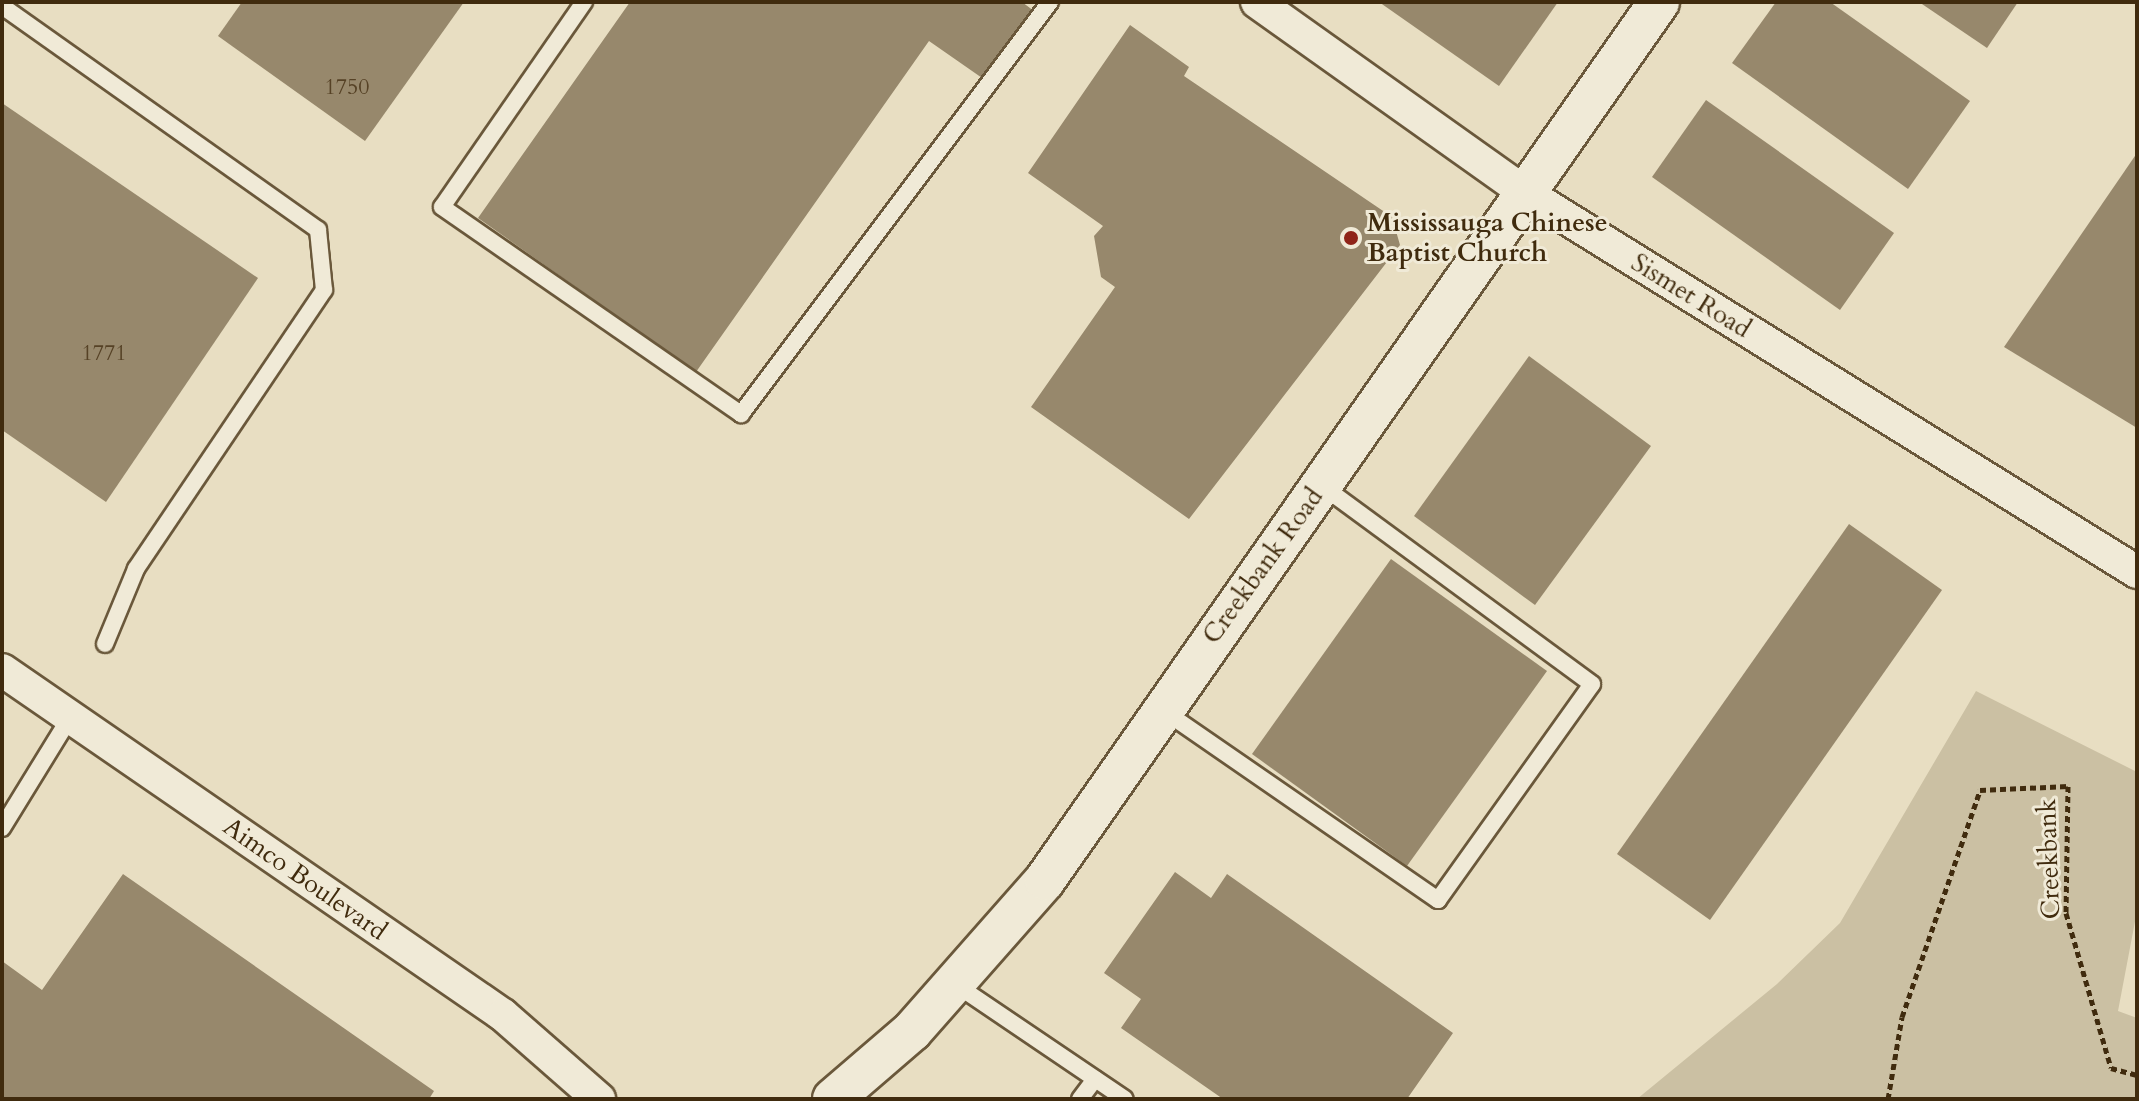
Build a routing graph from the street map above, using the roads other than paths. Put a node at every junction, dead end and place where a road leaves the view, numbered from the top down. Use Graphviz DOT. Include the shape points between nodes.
graph roads {
  1 [pos="584,2"];
  2 [pos="1050,2"];
  3 [pos="1257,2"];
  4 [pos="1659,2"];
  5 [pos="2,6"];
  6 [pos="1526,193"];
  7 [pos="1321,485"];
  8 [pos="2137,572"];
  9 [pos="105,644"];
  10 [pos="2,670"];
  11 [pos="1162,710"];
  12 [pos="69,719"];
  13 [pos="2,828"];
  14 [pos="954,983"];
  15 [pos="1095,1079"];
  16 [pos="599,1099"];
  17 [pos="833,1099"];
  18 [pos="1080,1099"];
  19 [pos="1125,1099"];
  1 -- 2 [label="lane" via="442,207 741,414"];
  3 -- 6 [label="street, Sismet Road"];
  4 -- 6 [label="street, Creekbank Road"];
  5 -- 9 [label="lane" via="318,230 324,290 136,569"];
  6 -- 7 [label="street, Creekbank Road"];
  6 -- 8 [label="street, Sismet Road"];
  7 -- 11 [label="street, Creekbank Road"];
  7 -- 11 [label="lane" via="1592,684 1583,697 1438,900"];
  10 -- 12 [label="street, Aimco Boulevard"];
  11 -- 14 [label="street, Creekbank Road" via="1045,880"];
  12 -- 13 [label="lane"];
  12 -- 16 [label="street, Aimco Boulevard" via="503,1015"];
  14 -- 15 [label="lane"];
  14 -- 17 [label="street, Creekbank Road" via="912,1031"];
  15 -- 18 [label="lane"];
  15 -- 19 [label="lane"];
}
